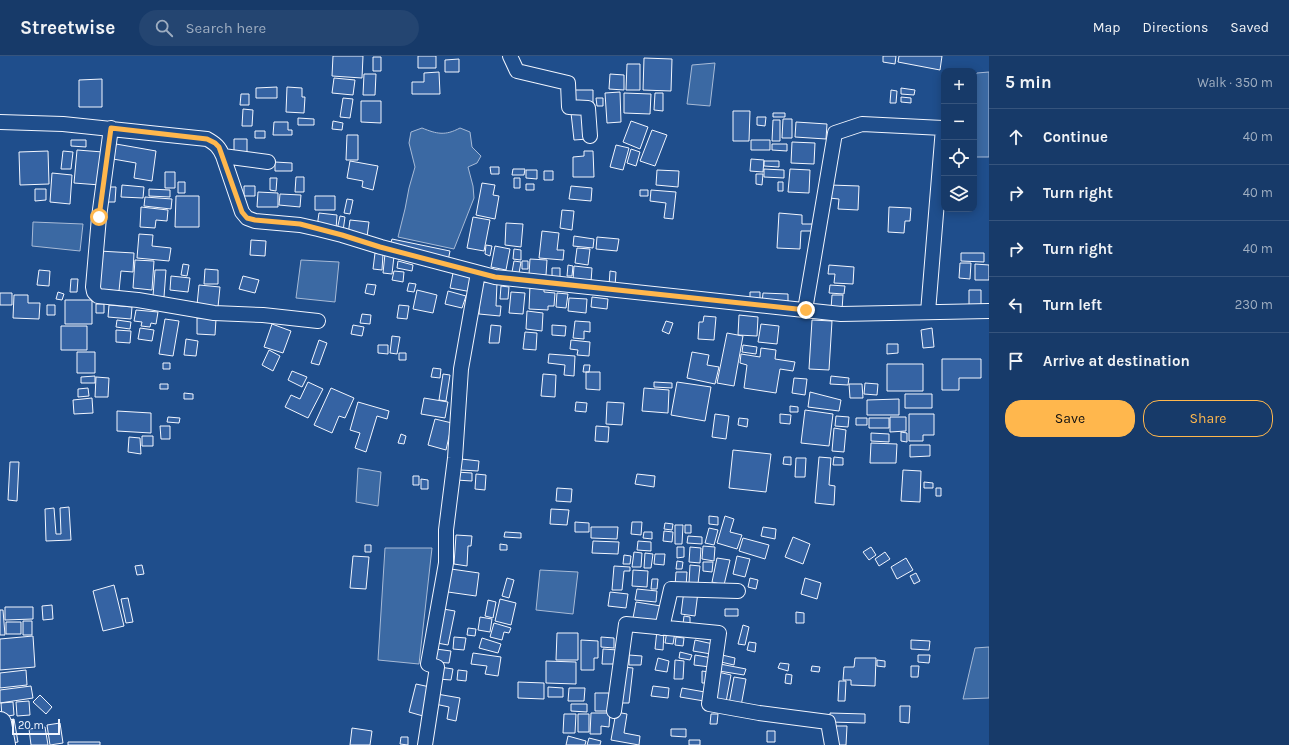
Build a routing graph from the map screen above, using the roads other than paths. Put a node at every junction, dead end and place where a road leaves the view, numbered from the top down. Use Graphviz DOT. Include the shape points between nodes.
graph roads {
  1 [pos="510,56"];
  2 [pos="0,122"];
  3 [pos="111,128"];
  4 [pos="590,136"];
  5 [pos="223,156"];
  6 [pos="268,162"];
  7 [pos="478,272"];
  8 [pos="806,310"];
  9 [pos="989,311"];
  10 [pos="928,312"];
  11 [pos="318,321"];
  12 [pos="738,591"];
  13 [pos="662,628"];
  14 [pos="614,711"];
  15 [pos="0,722"];
  16 [pos="4,745"];
  17 [pos="425,745"];
  18 [pos="832,745"];
  1 -- 4 [label="street" via="517,71 568,83 569,106 588,108"];
  2 -- 3 [label="street"];
  3 -- 5 [label="street" via="207,139 219,147"];
  3 -- 11 [label="street" via="94,272 93,287 98,296 214,313"];
  5 -- 6 [label="street"];
  5 -- 7 [label="street" via="242,212 247,218 300,224"];
  7 -- 8 [label="street" via="495,277"];
  7 -- 17 [label="street" via="461,369 455,458 446,530 446,563 428,664 437,667"];
  8 -- 10 [label="street" via="841,314"];
  8 -- 10 [label="street" via="835,133 862,124 943,128"];
  9 -- 10 [label="street"];
  12 -- 13 [label="street" via="671,589"];
  13 -- 14 [label="street" via="626,624"];
  13 -- 18 [label="street" via="719,633 709,704 828,722"];
  15 -- 16 [label="highway"];
}
